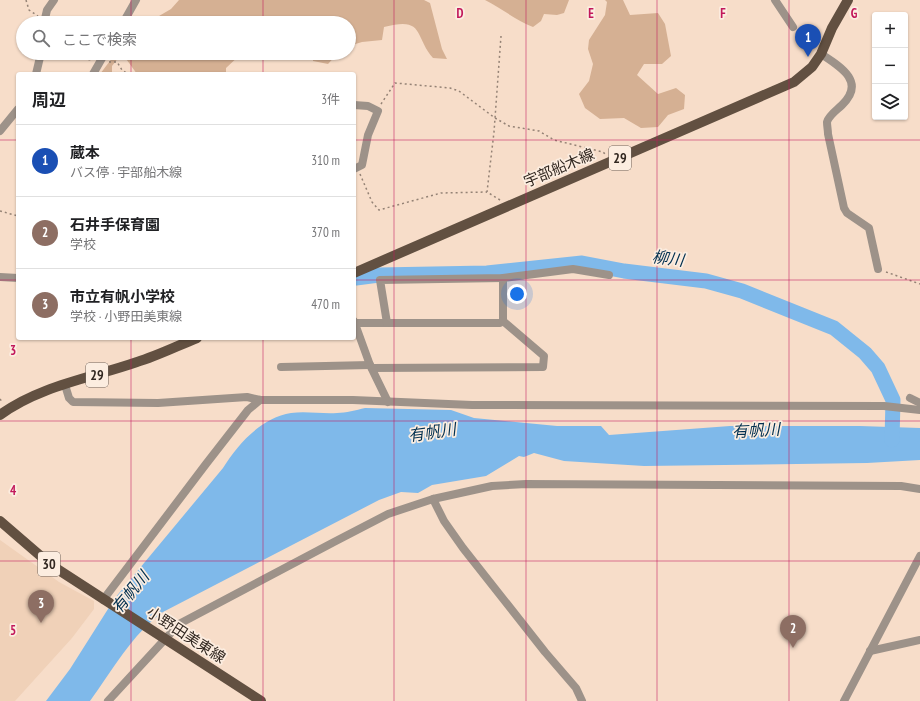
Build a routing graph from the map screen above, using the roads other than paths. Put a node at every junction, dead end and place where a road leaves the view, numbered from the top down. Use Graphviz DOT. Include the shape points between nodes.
graph roads {
  1 [pos="54,0"];
  2 [pos="136,0"];
  3 [pos="775,0"];
  4 [pos="845,1"];
  5 [pos="46,16"];
  6 [pos="126,16"];
  7 [pos="793,28"];
  8 [pos="820,54"];
  9 [pos="39,60"];
  10 [pos="101,60"];
  11 [pos="36,72"];
  12 [pos="94,72"];
  13 [pos="356,106"];
  14 [pos="16,111"];
  15 [pos="0,131"];
  16 [pos="356,169"];
  17 [pos="878,269"];
  18 [pos="356,272"];
  19 [pos="609,275"];
  20 [pos="0,277"];
  21 [pos="16,278"];
  22 [pos="503,278"];
  23 [pos="503,321"];
  24 [pos="356,322"];
  25 [pos="387,323"];
  26 [pos="356,327"];
  27 [pos="192,340"];
  28 [pos="371,366"];
  29 [pos="281,367"];
  30 [pos="65,385"];
  31 [pos="920,398"];
  32 [pos="260,400"];
  33 [pos="388,402"];
  34 [pos="920,402"];
  35 [pos="920,410"];
  36 [pos="0,415"];
  37 [pos="920,489"];
  38 [pos="433,499"];
  39 [pos="0,522"];
  40 [pos="920,556"];
  41 [pos="103,600"];
  42 [pos="162,637"];
  43 [pos="920,640"];
  44 [pos="870,651"];
  45 [pos="108,701"];
  46 [pos="261,701"];
  47 [pos="582,701"];
  48 [pos="844,701"];
  1 -- 5 [label="street"];
  2 -- 6 [label="street"];
  3 -- 7 [label="street"];
  4 -- 8 [label="main road, 宇部船木線 / 29"];
  8 -- 17 [label="street" via="844,72 853,88 851,94 829,118 828,134 844,208 847,213 869,228"];
  8 -- 18 [label="main road, 宇部船木線 / 29" via="803,75 781,89"];
  9 -- 11 [label="street"];
  10 -- 12 [label="street"];
  13 -- 16 [label="street" via="368,106 378,110 368,135 362,165"];
  14 -- 15 [label="street"];
  19 -- 22 [label="street" via="573,269"];
  20 -- 21 [label="street"];
  22 -- 23 [label="street"];
  22 -- 25 [label="street" via="380,280"];
  23 -- 25 [label="street"];
  23 -- 28 [label="street" via="544,356 543,367"];
  24 -- 25 [label="street"];
  26 -- 28 [label="street"];
  27 -- 30 [label="main road, 29" via="139,362"];
  28 -- 29 [label="street"];
  28 -- 33 [label="street"];
  30 -- 32 [label="street" via="69,398 74,402 247,398"];
  30 -- 36 [label="main road, 29" via="22,400"];
  31 -- 34 [label="street" via="910,398"];
  32 -- 33 [label="street"];
  32 -- 41 [label="street" via="248,410"];
  33 -- 35 [label="street" via="472,405 884,406"];
  37 -- 38 [label="street" via="902,486 526,484 492,486"];
  38 -- 42 [label="street" via="388,514 192,616"];
  38 -- 47 [label="street" via="444,521 463,548 576,688"];
  39 -- 41 [label="main road, 小野田美東線 / 30" via="51,565"];
  40 -- 44 [label="street"];
  41 -- 42 [label="main road, 小野田美東線 / 30"];
  42 -- 45 [label="street" via="151,655"];
  42 -- 46 [label="main road, 小野田美東線 / 30"];
  43 -- 44 [label="street"];
  44 -- 48 [label="street"];
}
